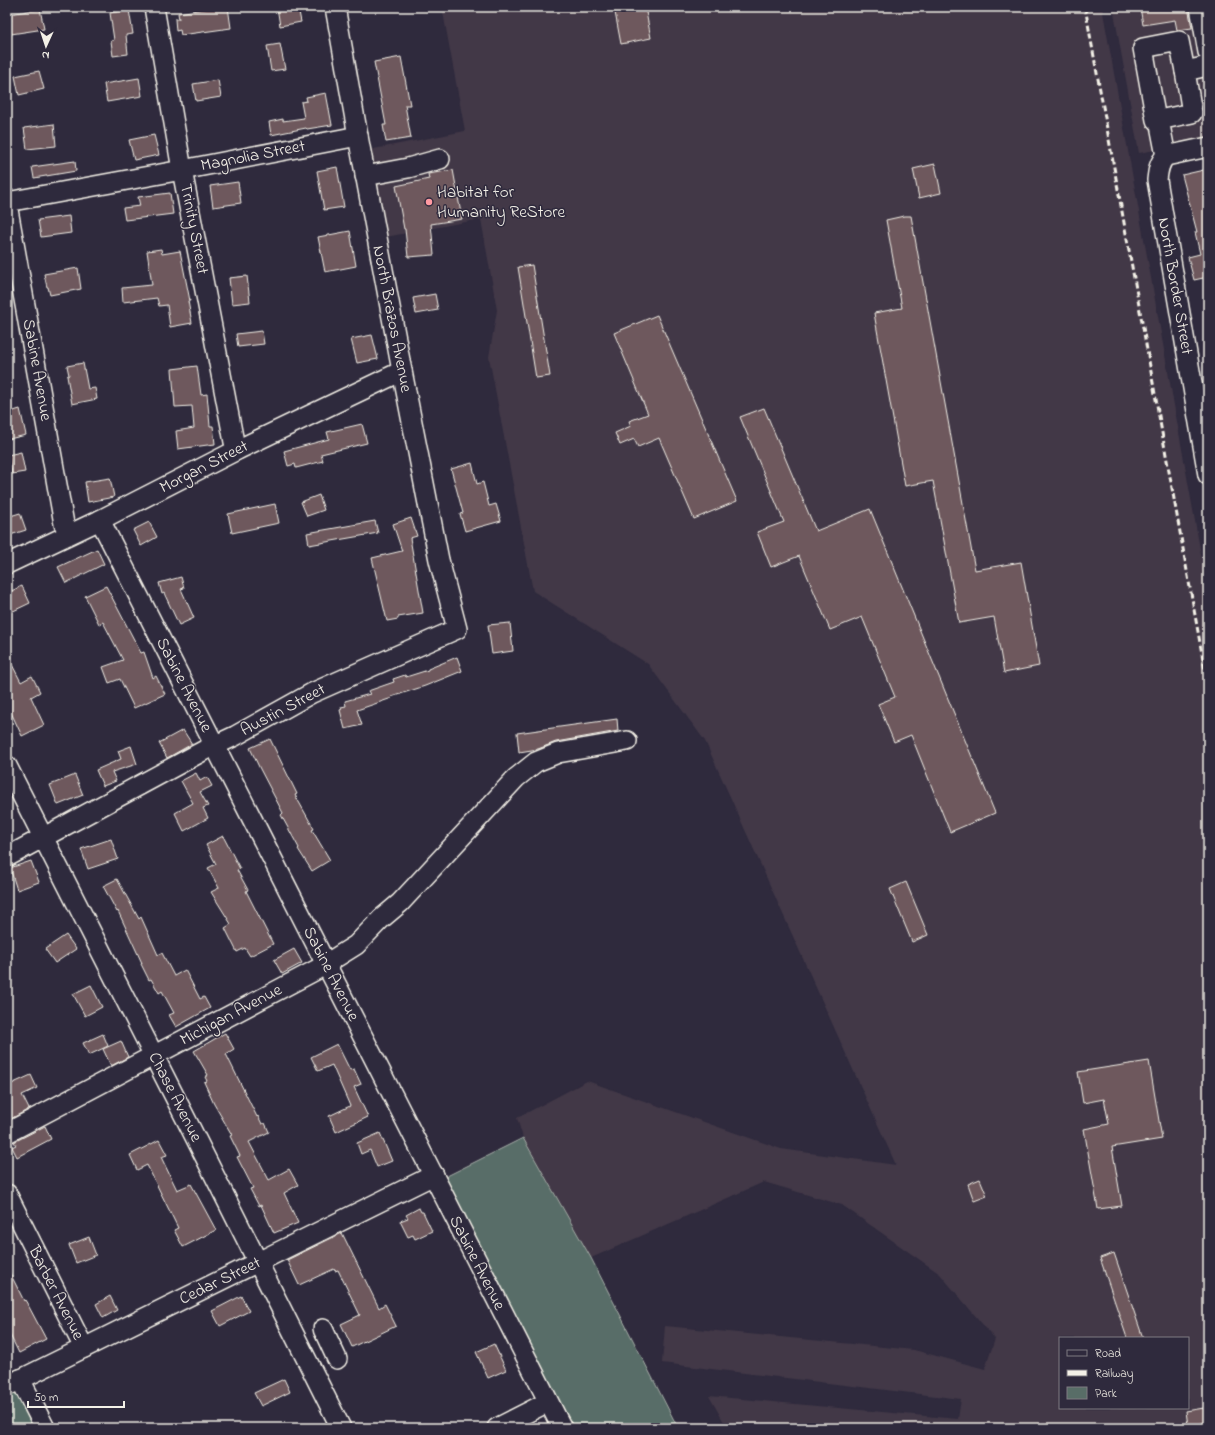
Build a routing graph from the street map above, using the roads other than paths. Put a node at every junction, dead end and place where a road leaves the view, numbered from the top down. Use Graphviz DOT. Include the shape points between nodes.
graph roads {
  1 [pos="154,7"];
  2 [pos="335,7"];
  3 [pos="1200,7"];
  4 [pos="1208,52"];
  5 [pos="1208,66"];
  6 [pos="1185,71"];
  7 [pos="1159,120"];
  8 [pos="358,136"];
  9 [pos="1208,147"];
  10 [pos="440,159"];
  11 [pos="1162,162"];
  12 [pos="182,170"];
  13 [pos="365,176"];
  14 [pos="7,203"];
  15 [pos="402,371"];
  16 [pos="1200,384"];
  17 [pos="238,450"];
  18 [pos="1208,475"];
  19 [pos="100,520"];
  20 [pos="69,534"];
  21 [pos="7,564"];
  22 [pos="457,629"];
  23 [pos="626,741"];
  24 [pos="215,746"];
  25 [pos="7,766"];
  26 [pos="43,838"];
  27 [pos="7,856"];
  28 [pos="326,965"];
  29 [pos="154,1056"];
  30 [pos="7,1133"];
  31 [pos="434,1175"];
  32 [pos="7,1194"];
  33 [pos="258,1262"];
  34 [pos="323,1328"];
  35 [pos="84,1348"];
  36 [pos="337,1359"];
  37 [pos="14,1382"];
  38 [pos="548,1402"];
  39 [pos="45,1428"];
  40 [pos="341,1428"];
  41 [pos="497,1428"];
  42 [pos="562,1428"];
  1 -- 12 [label="street, Trinity Street"];
  2 -- 8 [label="street, North Brazos Avenue"];
  3 -- 4 [label="street"];
  5 -- 6 [label="street"];
  6 -- 7 [label="street" via="1192,113"];
  6 -- 7 [label="street, North Border Street" via="1179,41 1143,48 1156,120"];
  7 -- 11 [label="street, North Border Street"];
  8 -- 12 [label="street, Magnolia Street"];
  8 -- 13 [label="street, North Brazos Avenue"];
  9 -- 11 [label="street"];
  10 -- 13 [label="street"];
  11 -- 16 [label="street, North Border Street" via="1157,180"];
  12 -- 14 [label="street, Magnolia Street"];
  12 -- 17 [label="street, Trinity Street" via="234,442"];
  13 -- 15 [label="street, North Brazos Avenue"];
  14 -- 20 [label="street, Sabine Avenue" via="64,524"];
  15 -- 17 [label="street, Morgan Street"];
  15 -- 22 [label="street, North Brazos Avenue" via="439,560"];
  16 -- 18 [label="street, North Border Street"];
  17 -- 19 [label="street, Morgan Street"];
  19 -- 20 [label="street, Morgan Street"];
  19 -- 24 [label="street, Sabine Avenue"];
  20 -- 21 [label="street, Morgan Street"];
  22 -- 24 [label="street, Austin Street" via="312,693"];
  23 -- 28 [label="street, Michigan Avenue" via="558,753 536,762 516,778 400,903 356,945"];
  24 -- 26 [label="street, Austin Street"];
  24 -- 28 [label="street, Sabine Avenue"];
  25 -- 26 [label="street, Chase Avenue"];
  26 -- 27 [label="street, Austin Street"];
  26 -- 29 [label="street, Chase Avenue"];
  28 -- 29 [label="street, Michigan Avenue"];
  28 -- 31 [label="street, Sabine Avenue"];
  29 -- 30 [label="street, Michigan Avenue"];
  29 -- 33 [label="street, Chase Avenue"];
  31 -- 33 [label="street, Cedar Street"];
  31 -- 38 [label="street, Sabine Avenue"];
  32 -- 35 [label="street, Barber Avenue"];
  33 -- 35 [label="street, Cedar Street"];
  33 -- 40 [label="street, Chase Avenue"];
  34 -- 36 [label="street"];
  35 -- 37 [label="street, Cedar Street"];
  37 -- 39 [label="street"];
  38 -- 41 [label="street"];
  38 -- 42 [label="street, Sabine Avenue"];
}
